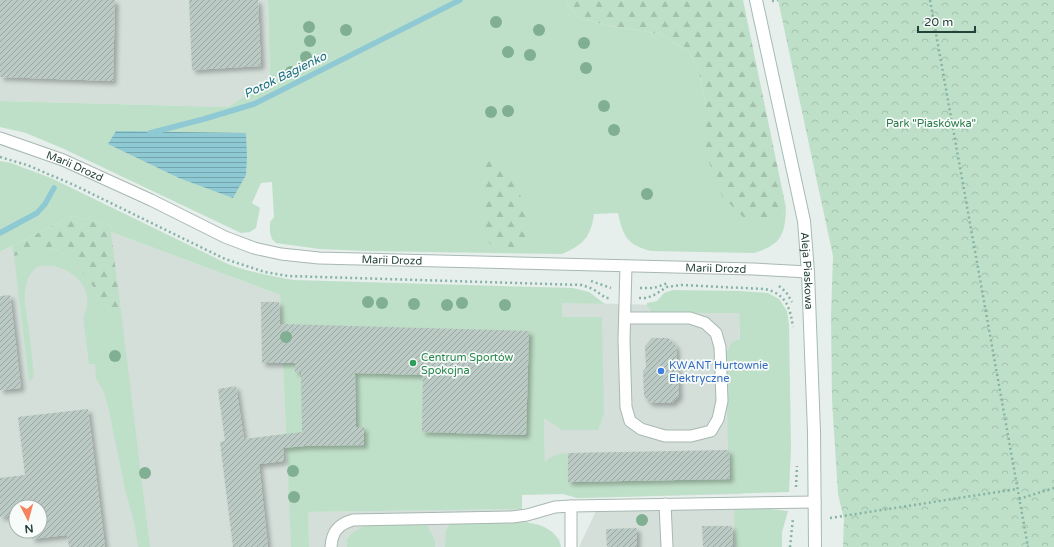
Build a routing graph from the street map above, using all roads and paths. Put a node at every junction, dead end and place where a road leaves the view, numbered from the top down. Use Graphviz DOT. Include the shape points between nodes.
graph roads {
  1 [pos="756,0"];
  2 [pos="778,0"];
  3 [pos="930,0"];
  4 [pos="772,1"];
  5 [pos="0,138"];
  6 [pos="626,266"];
  7 [pos="808,272"];
  8 [pos="673,280"];
  9 [pos="775,284"];
  10 [pos="654,288"];
  11 [pos="795,307"];
  12 [pos="626,318"];
  13 [pos="797,462"];
  14 [pos="1017,488"];
  15 [pos="1054,488"];
  16 [pos="1019,499"];
  17 [pos="796,502"];
  18 [pos="815,502"];
  19 [pos="665,504"];
  20 [pos="571,506"];
  21 [pos="830,518"];
  22 [pos="330,547"];
  23 [pos="571,547"];
  24 [pos="667,547"];
  25 [pos="790,547"];
  26 [pos="815,547"];
  27 [pos="1028,547"];
  1 -- 7 [label="street, Aleja Piaskowa" via="804,221"];
  2 -- 4 [label="path"];
  3 -- 14 [label="path"];
  5 -- 6 [label="lane, Marii Drozd" via="63,160 225,237 254,248 281,254 319,258"];
  6 -- 7 [label="lane, Marii Drozd"];
  6 -- 12 [label="lane"];
  7 -- 18 [label="street, Aleja Piaskowa"];
  8 -- 10 [label="path"];
  9 -- 11 [label="path" via="786,292"];
  12 -- 12 [label="lane" via="690,318 705,323 716,333 720,347 722,401 718,419 711,431 691,436 665,436 641,429 630,421 626,407"];
  13 -- 17 [label="path"];
  14 -- 16 [label="path"];
  14 -- 21 [label="path"];
  15 -- 16 [label="path"];
  16 -- 27 [label="path"];
  17 -- 18 [label="lane"];
  17 -- 19 [label="lane"];
  17 -- 25 [label="path"];
  18 -- 26 [label="street, Aleja Piaskowa"];
  19 -- 20 [label="lane"];
  19 -- 24 [label="lane"];
  20 -- 22 [label="lane" via="512,517 353,520 342,523"];
  20 -- 23 [label="lane"];
}
